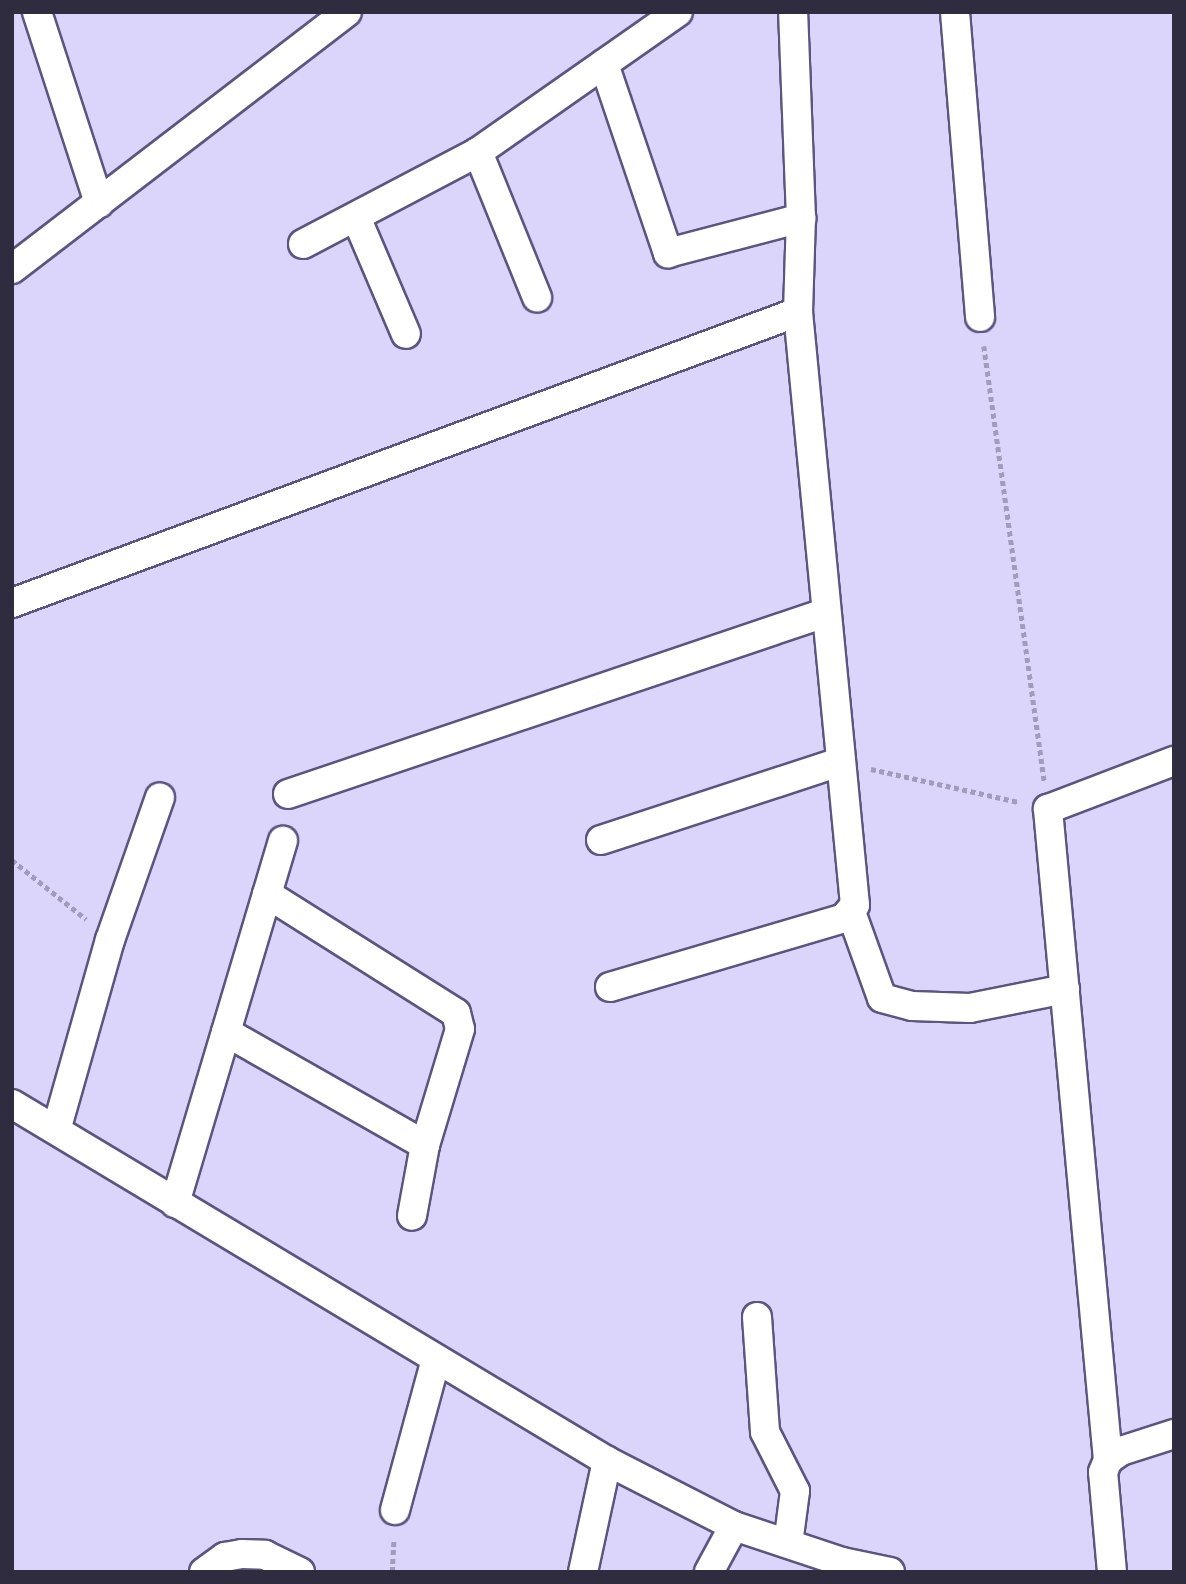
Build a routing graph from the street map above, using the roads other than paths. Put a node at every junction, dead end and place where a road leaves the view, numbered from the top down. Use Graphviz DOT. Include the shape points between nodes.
graph roads {
  1 [pos="37,12"];
  2 [pos="347,12"];
  3 [pos="678,12"];
  4 [pos="793,12"];
  5 [pos="955,12"];
  6 [pos="316,23"];
  7 [pos="604,64"];
  8 [pos="478,152"];
  9 [pos="99,203"];
  10 [pos="356,217"];
  11 [pos="801,218"];
  12 [pos="303,244"];
  13 [pos="12,269"];
  14 [pos="537,297"];
  15 [pos="798,312"];
  16 [pos="980,317"];
  17 [pos="406,334"];
  18 [pos="12,603"];
  19 [pos="825,613"];
  20 [pos="1174,761"];
  21 [pos="840,762"];
  22 [pos="288,794"];
  23 [pos="160,797"];
  24 [pos="601,840"];
  25 [pos="284,841"];
  26 [pos="267,894"];
  27 [pos="851,912"];
  28 [pos="610,986"];
  29 [pos="1065,989"];
  30 [pos="226,1032"];
  31 [pos="12,1104"];
  32 [pos="57,1127"];
  33 [pos="425,1145"];
  34 [pos="175,1203"];
  35 [pos="412,1216"];
  36 [pos="757,1317"];
  37 [pos="436,1359"];
  38 [pos="1174,1434"];
  39 [pos="1108,1460"];
  40 [pos="607,1461"];
  41 [pos="396,1510"];
  42 [pos="734,1526"];
  43 [pos="788,1544"];
  44 [pos="204,1572"];
  45 [pos="300,1572"];
  46 [pos="583,1572"];
  47 [pos="709,1572"];
  48 [pos="890,1572"];
  49 [pos="1112,1572"];
  1 -- 9 [label="street"];
  2 -- 6 [label="street"];
  3 -- 7 [label="street"];
  4 -- 11 [label="street"];
  5 -- 16 [label="street"];
  6 -- 9 [label="street"];
  7 -- 8 [label="street"];
  7 -- 11 [label="street" via="668,253"];
  8 -- 10 [label="street"];
  8 -- 14 [label="street"];
  9 -- 13 [label="street"];
  10 -- 12 [label="street"];
  10 -- 17 [label="street"];
  11 -- 15 [label="street"];
  15 -- 18 [label="street"];
  15 -- 19 [label="street"];
  19 -- 21 [label="street"];
  19 -- 22 [label="street"];
  20 -- 29 [label="street" via="1048,809"];
  21 -- 24 [label="street"];
  21 -- 27 [label="street" via="855,897"];
  23 -- 32 [label="street" via="110,940"];
  25 -- 26 [label="street"];
  26 -- 30 [label="street"];
  26 -- 33 [label="street" via="456,1013 460,1029"];
  27 -- 28 [label="street" via="844,918"];
  27 -- 29 [label="street" via="882,998 912,1006 970,1008"];
  29 -- 39 [label="street"];
  30 -- 33 [label="street"];
  30 -- 34 [label="street"];
  31 -- 32 [label="street"];
  32 -- 34 [label="street"];
  33 -- 35 [label="street"];
  34 -- 37 [label="street"];
  36 -- 43 [label="street" via="765,1432 795,1491"];
  37 -- 40 [label="street"];
  37 -- 41 [label="street"];
  38 -- 39 [label="street" via="1121,1451"];
  39 -- 49 [label="street" via="1103,1472"];
  40 -- 42 [label="street"];
  40 -- 46 [label="street"];
  42 -- 43 [label="street"];
  42 -- 47 [label="street"];
  43 -- 48 [label="street"];
  44 -- 45 [label="street" via="225,1557 242,1554 265,1555"];
}
